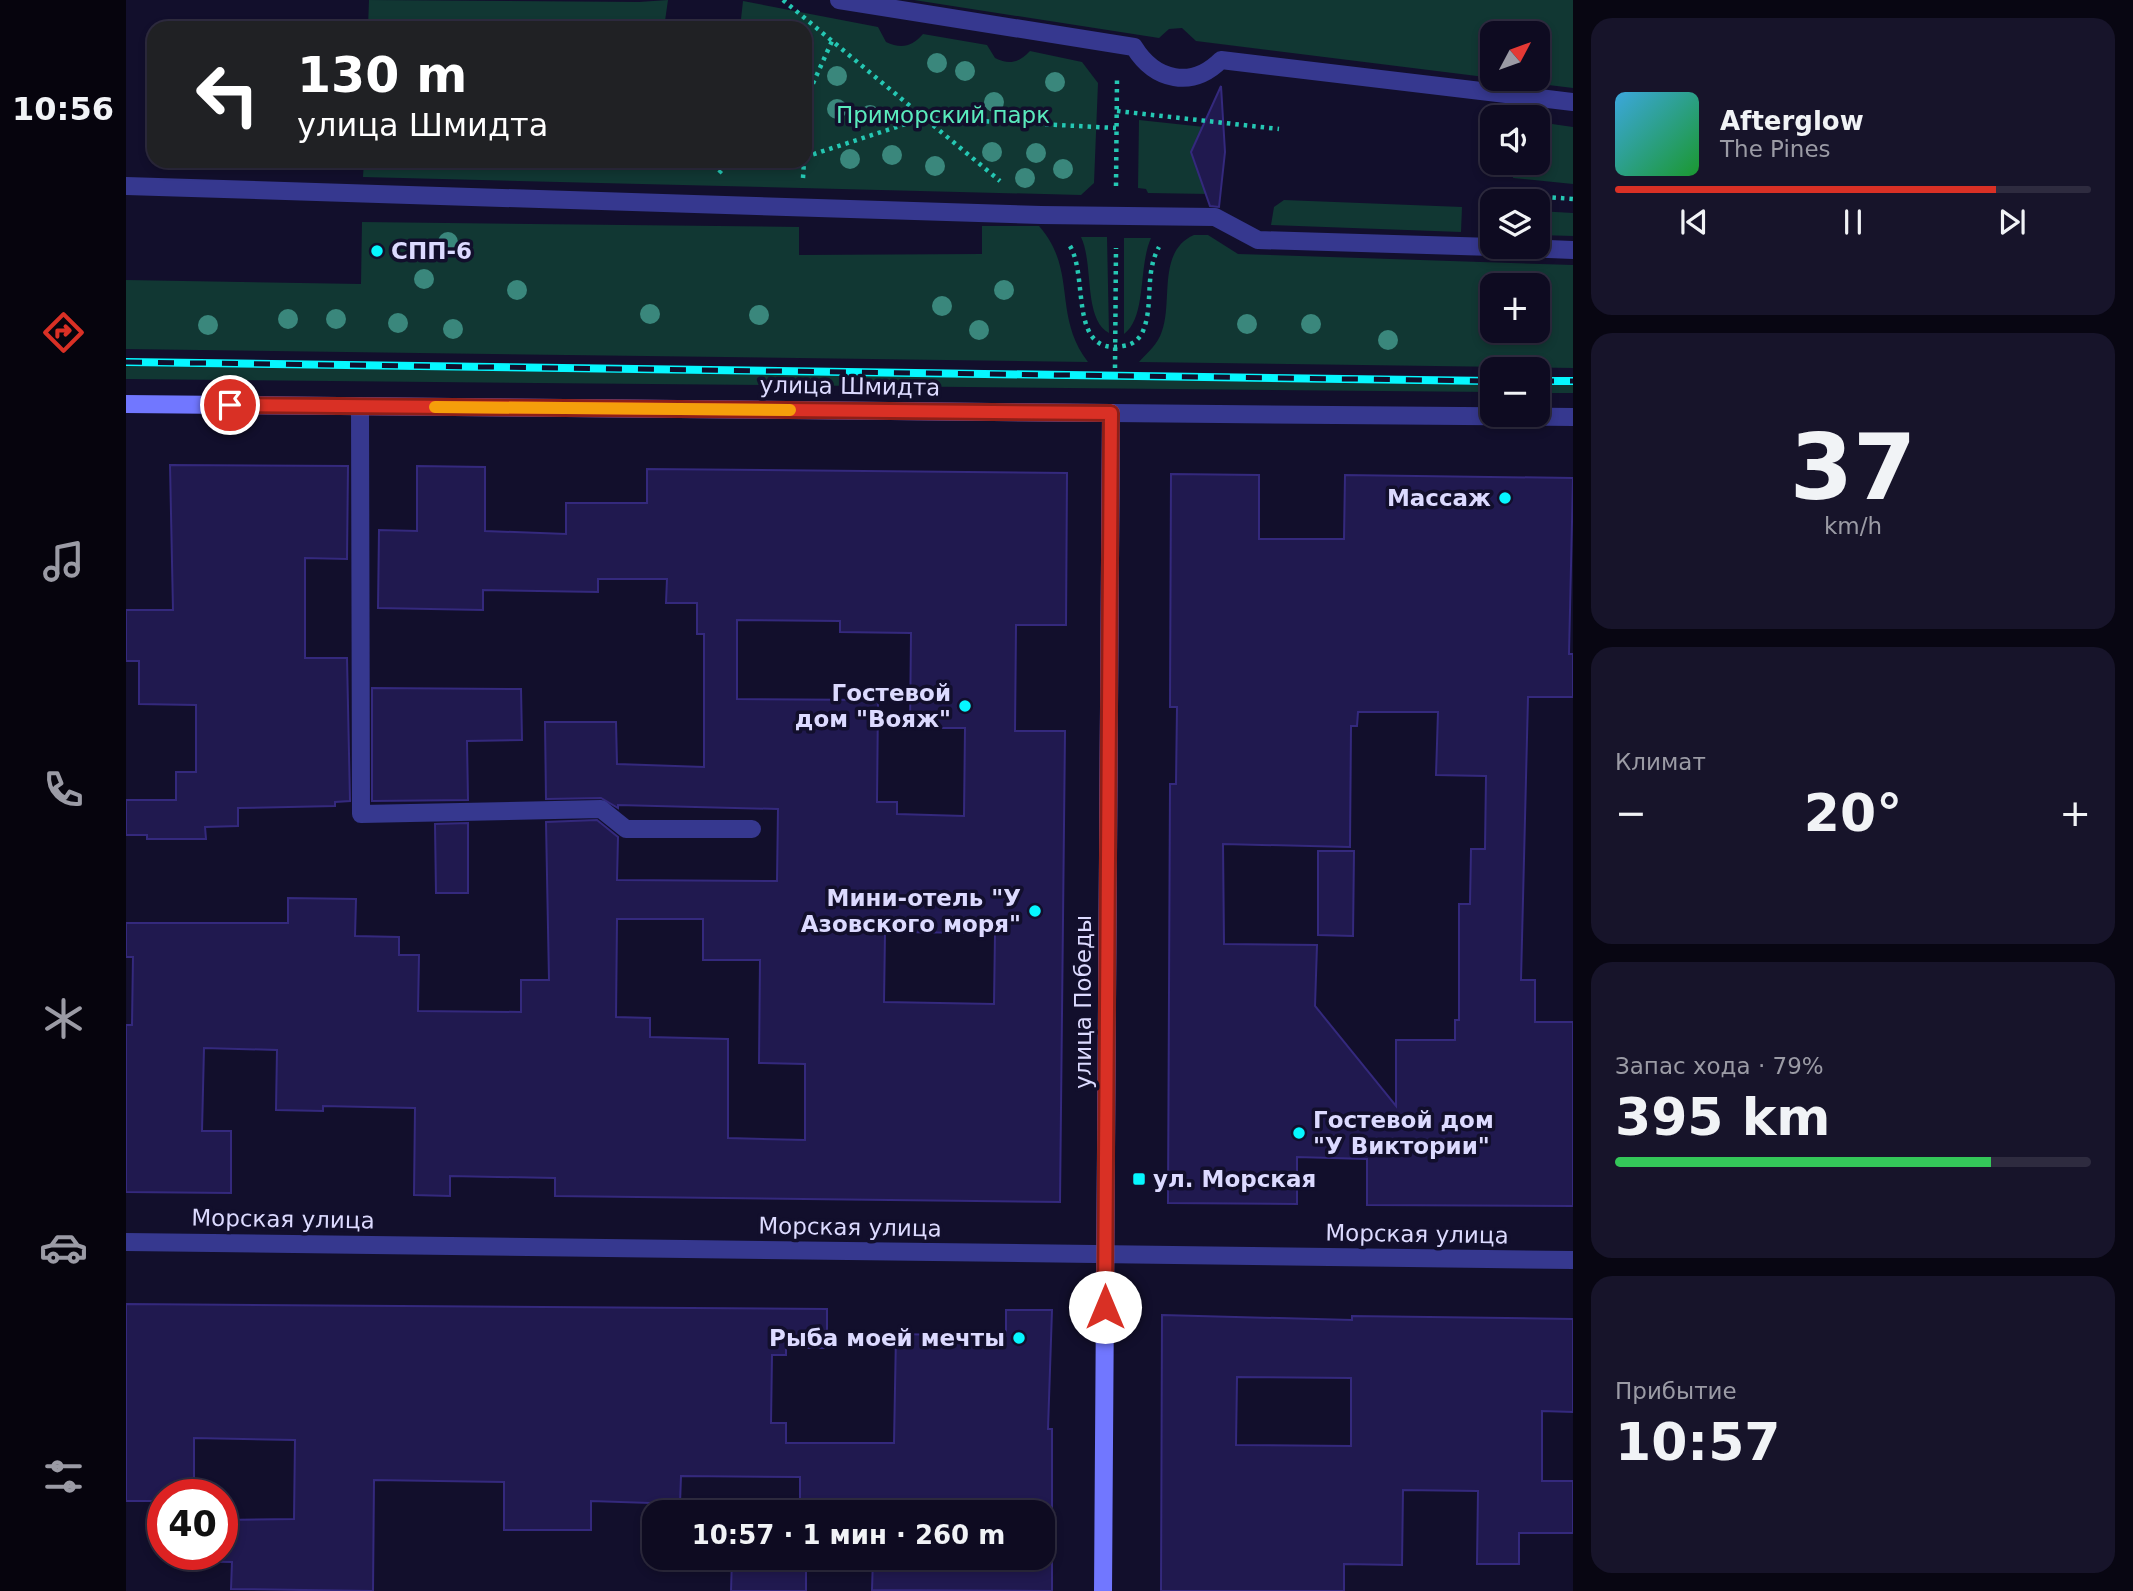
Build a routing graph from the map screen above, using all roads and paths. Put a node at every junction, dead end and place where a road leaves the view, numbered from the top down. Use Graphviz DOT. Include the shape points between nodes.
graph roads {
  1 [pos="783,0"];
  2 [pos="839,0"];
  3 [pos="808,21"];
  4 [pos="812,24"];
  5 [pos="832,41"];
  6 [pos="1117,44"];
  7 [pos="812,86"];
  8 [pos="1573,102"];
  9 [pos="1117,110"];
  10 [pos="924,118"];
  11 [pos="1116,128"];
  12 [pos="1279,129"];
  13 [pos="812,155"];
  14 [pos="126,187"];
  15 [pos="1550,197"];
  16 [pos="1573,199"];
  17 [pos="1041,215"];
  18 [pos="1116,216"];
  19 [pos="1192,217"];
  20 [pos="1480,247"];
  21 [pos="1550,249"];
  22 [pos="1573,250"];
  23 [pos="1115,348"];
  24 [pos="1115,368"];
  25 [pos="126,404"];
  26 [pos="359,406"];
  27 [pos="1111,413"];
  28 [pos="1573,417"];
  29 [pos="752,829"];
  30 [pos="126,1242"];
  31 [pos="1106,1254"];
  32 [pos="1573,1260"];
  33 [pos="1103,1591"];
  1 -- 3 [label="path"];
  2 -- 6 [label="street"];
  4 -- 5 [label="path"];
  5 -- 7 [label="path"];
  5 -- 10 [label="path"];
  6 -- 8 [label="street" via="1134,47 1150,68 1174,78 1200,75 1221,60"];
  6 -- 9 [label="path"];
  9 -- 11 [label="path"];
  9 -- 12 [label="path"];
  10 -- 11 [label="path"];
  10 -- 13 [label="path"];
  10 -- 17 [label="path"];
  11 -- 18 [label="path"];
  14 -- 17 [label="street"];
  15 -- 16 [label="path"];
  17 -- 18 [label="street"];
  17 -- 23 [label="path" via="1068,242 1077,260 1088,334 1097,343"];
  18 -- 19 [label="street"];
  18 -- 23 [label="path"];
  19 -- 20 [label="street" via="1215,217 1258,240"];
  19 -- 23 [label="path" via="1155,253 1142,334 1133,343"];
  21 -- 22 [label="street"];
  23 -- 24 [label="path"];
  25 -- 26 [label="street, улица Шмидта"];
  26 -- 27 [label="street, улица Шмидта"];
  26 -- 29 [label="street" via="361,814 601,809 626,829"];
  27 -- 28 [label="street, улица Шмидта"];
  27 -- 31 [label="street, улица Победы"];
  30 -- 31 [label="street, Морская улица"];
  31 -- 32 [label="street, Морская улица"];
  31 -- 33 [label="street, улица Победы"];
}
